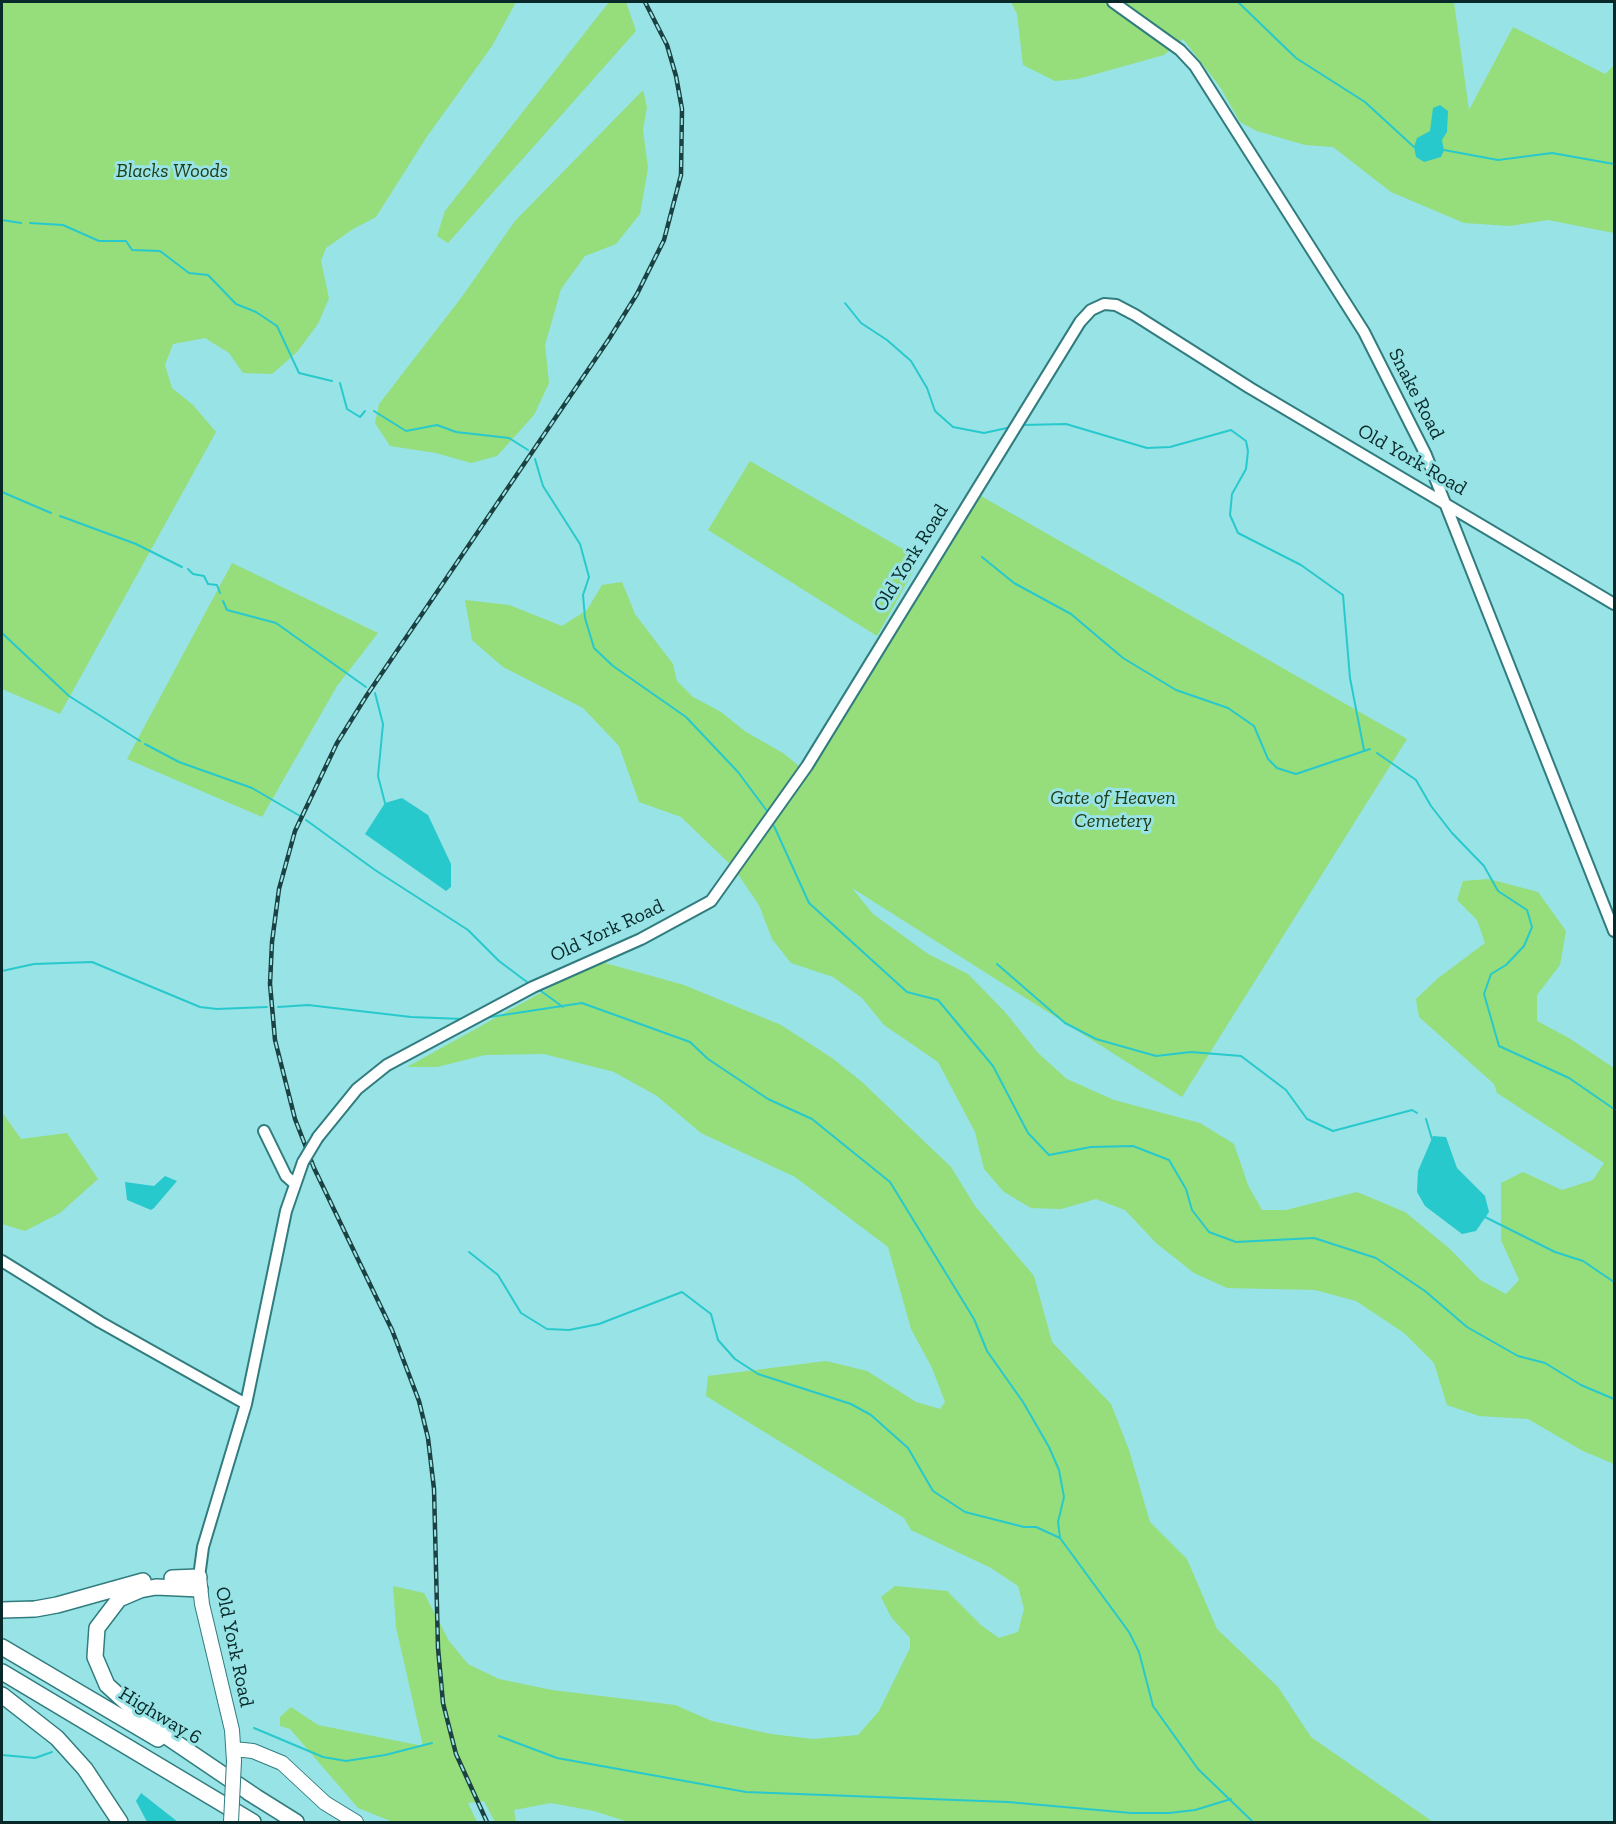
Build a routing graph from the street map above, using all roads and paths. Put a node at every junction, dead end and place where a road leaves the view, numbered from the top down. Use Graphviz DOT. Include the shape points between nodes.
graph roads {
  1 [pos="1113,2"];
  2 [pos="1445,502"];
  3 [pos="1614,604"];
  4 [pos="1614,931"];
  5 [pos="264,1131"];
  6 [pos="294,1183"];
  7 [pos="2,1261"];
  8 [pos="246,1404"];
  9 [pos="200,1583"];
  10 [pos="2,1610"];
  11 [pos="2,1647"];
  12 [pos="2,1672"];
  13 [pos="2,1695"];
  14 [pos="234,1755"];
  15 [pos="255,1797"];
  16 [pos="120,1822"];
  17 [pos="231,1822"];
  18 [pos="252,1822"];
  19 [pos="296,1822"];
  20 [pos="356,1822"];
  1 -- 2 [label="street, Snake Road" via="1196,66 1364,332 1426,455"];
  2 -- 3 [label="street, Old York Road"];
  2 -- 4 [label="street, Snake Road"];
  2 -- 6 [label="street, Old York Road, bridge" via="1250,388 1135,315 1104,304 1091,310 807,766 711,901 641,939 534,987 387,1065 357,1089 318,1137"];
  5 -- 6 [label="street" via="286,1176"];
  6 -- 8 [label="street, Old York Road"];
  7 -- 8 [label="street" via="100,1322"];
  8 -- 9 [label="street, Old York Road" via="203,1547"];
  9 -- 10 [label="highway" via="154,1578 57,1605"];
  9 -- 14 [label="main road, Old York Road"];
  9 -- 15 [label="highway" via="140,1590 120,1599 97,1628 95,1657 107,1685 123,1700 160,1732"];
  11 -- 15 [label="highway, Highway 6"];
  12 -- 18 [label="highway"];
  13 -- 16 [label="highway" via="57,1738 85,1769"];
  14 -- 17 [label="main road, Old York Road, bridge"];
  14 -- 20 [label="main road" via="253,1751 282,1763 326,1803"];
  15 -- 19 [label="highway, Highway 6"];
}
